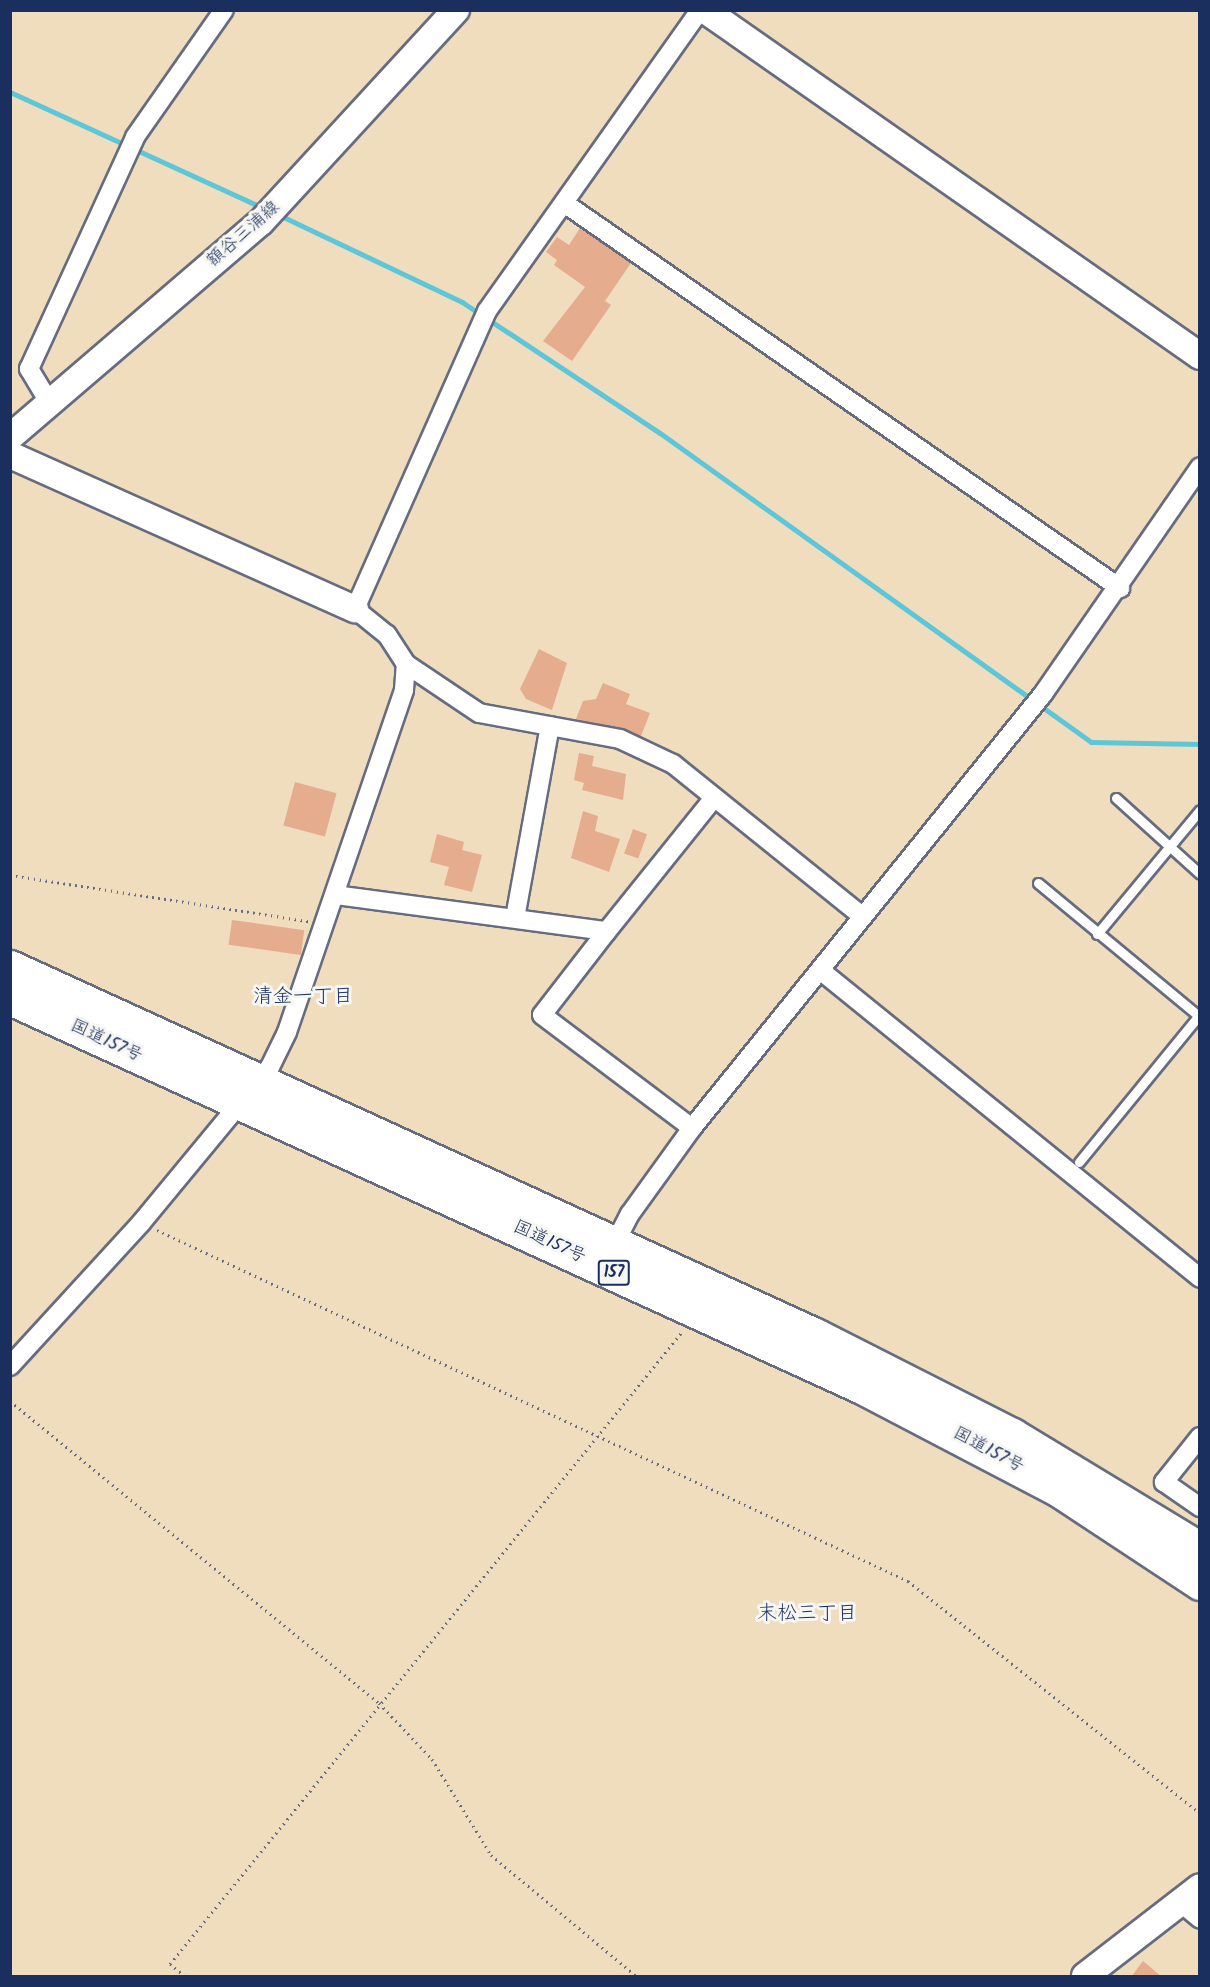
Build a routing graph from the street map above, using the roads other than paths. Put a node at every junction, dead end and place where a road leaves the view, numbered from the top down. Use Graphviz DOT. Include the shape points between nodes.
graph roads {
  1 [pos="224,10"];
  2 [pos="456,10"];
  3 [pos="703,10"];
  4 [pos="567,205"];
  5 [pos="1200,356"];
  6 [pos="50,402"];
  7 [pos="10,436"];
  8 [pos="10,455"];
  9 [pos="1200,467"];
  10 [pos="1120,588"];
  11 [pos="355,609"];
  12 [pos="406,663"];
  13 [pos="550,726"];
  14 [pos="714,798"];
  15 [pos="1116,798"];
  16 [pos="1200,810"];
  17 [pos="1170,848"];
  18 [pos="1200,874"];
  19 [pos="1038,883"];
  20 [pos="336,895"];
  21 [pos="862,916"];
  22 [pos="514,918"];
  23 [pos="608,931"];
  24 [pos="1097,934"];
  25 [pos="10,967"];
  26 [pos="820,970"];
  27 [pos="10,998"];
  28 [pos="1199,1016"];
  29 [pos="250,1092"];
  30 [pos="692,1128"];
  31 [pos="1079,1162"];
  32 [pos="614,1245"];
  33 [pos="1200,1278"];
  34 [pos="10,1366"];
  35 [pos="1200,1437"];
  36 [pos="1200,1507"];
  37 [pos="1200,1549"];
  38 [pos="1200,1583"];
  39 [pos="1190,1895"];
  40 [pos="1200,1919"];
  41 [pos="1085,1977"];
  1 -- 6 [label="street" via="135,137 29,369"];
  2 -- 6 [label="street, 額谷三浦線" via="284,200"];
  3 -- 4 [label="street"];
  3 -- 5 [label="street"];
  4 -- 10 [label="street"];
  4 -- 11 [label="street" via="484,318"];
  6 -- 7 [label="street, 額谷三浦線"];
  8 -- 11 [label="street"];
  9 -- 10 [label="street"];
  10 -- 21 [label="street" via="1043,694"];
  11 -- 12 [label="street" via="387,635"];
  12 -- 13 [label="street" via="479,713"];
  12 -- 20 [label="street" via="392,735"];
  13 -- 14 [label="street" via="620,739 673,764"];
  13 -- 22 [label="street"];
  14 -- 21 [label="street"];
  14 -- 23 [label="street"];
  15 -- 17 [label="lane"];
  16 -- 17 [label="lane"];
  17 -- 18 [label="lane"];
  17 -- 24 [label="lane"];
  19 -- 24 [label="lane"];
  20 -- 22 [label="street"];
  20 -- 29 [label="street" via="288,1032"];
  21 -- 26 [label="street"];
  22 -- 23 [label="street"];
  23 -- 30 [label="street" via="542,1015"];
  24 -- 28 [label="lane"];
  25 -- 29 [label="highway, 国道157号 / 157"];
  26 -- 30 [label="street"];
  26 -- 33 [label="street"];
  27 -- 29 [label="highway, 国道157号 / 157"];
  28 -- 31 [label="lane"];
  29 -- 32 [label="highway, 国道157号 / 157"];
  29 -- 34 [label="street" via="141,1223"];
  29 -- 38 [label="highway, 国道157号 / 157" via="1003,1458"];
  30 -- 32 [label="street" via="630,1214"];
  32 -- 37 [label="highway, 国道157号 / 157" via="941,1398 1098,1483"];
  35 -- 36 [label="street" via="1164,1482"];
  39 -- 40 [label="street"];
  39 -- 41 [label="street"];
}
